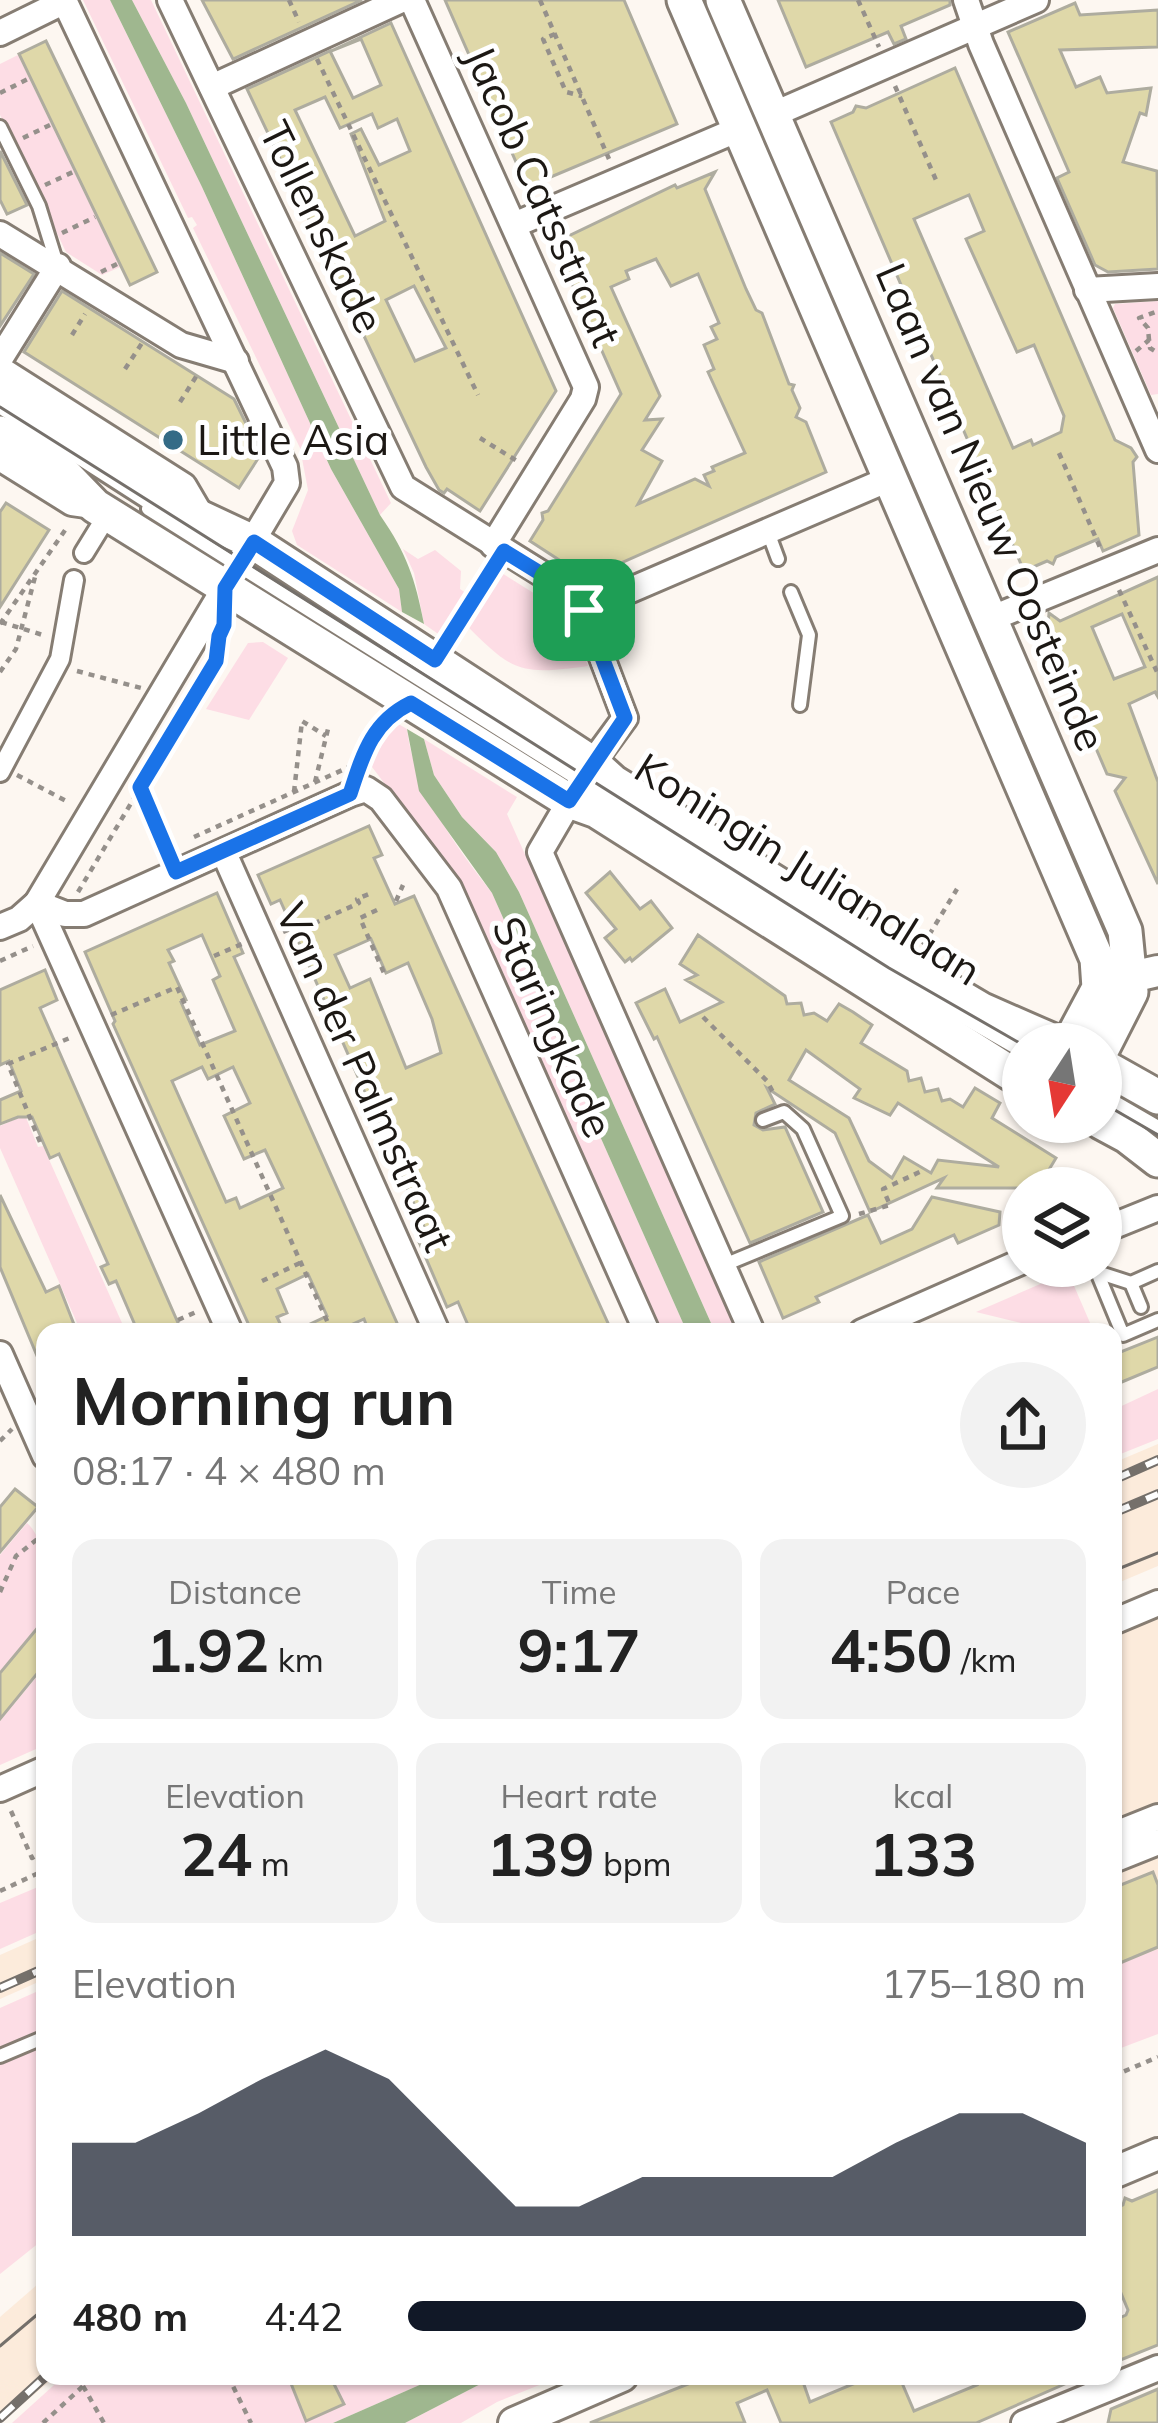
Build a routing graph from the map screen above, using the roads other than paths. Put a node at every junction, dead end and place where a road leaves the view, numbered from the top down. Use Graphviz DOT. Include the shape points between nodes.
graph roads {
  1 [pos="170,0"];
  2 [pos="401,0"];
  3 [pos="412,0"];
  4 [pos="684,0"];
  5 [pos="723,0"];
  6 [pos="966,0"];
  7 [pos="1036,0"];
  8 [pos="64,1"];
  9 [pos="975,26"];
  10 [pos="0,33"];
  11 [pos="212,87"];
  12 [pos="772,115"];
  13 [pos="0,127"];
  14 [pos="739,129"];
  15 [pos="514,225"];
  16 [pos="0,233"];
  17 [pos="58,266"];
  18 [pos="1158,286"];
  19 [pos="1087,290"];
  20 [pos="0,359"];
  21 [pos="236,361"];
  22 [pos="0,369"];
  23 [pos="0,395"];
  24 [pos="0,415"];
  25 [pos="0,433"];
  26 [pos="1158,450"];
  27 [pos="0,458"];
  28 [pos="74,462"];
  29 [pos="889,479"];
  30 [pos="101,505"];
  31 [pos="201,515"];
  32 [pos="768,531"];
  33 [pos="498,548"];
  34 [pos="1158,550"];
  35 [pos="84,553"];
  36 [pos="778,559"];
  37 [pos="239,566"];
  38 [pos="74,580"];
  39 [pos="791,592"];
  40 [pos="584,610"];
  41 [pos="991,620"];
  42 [pos="800,705"];
  43 [pos="0,772"];
  44 [pos="590,787"];
  45 [pos="224,853"];
  46 [pos="37,903"];
  47 [pos="58,923"];
  48 [pos="0,927"];
  49 [pos="1129,973"];
  50 [pos="982,1010"];
  51 [pos="1012,1023"];
  52 [pos="1082,1023"];
  53 [pos="1117,1023"];
  54 [pos="1002,1040"];
  55 [pos="1002,1067"];
  56 [pos="1122,1077"];
  57 [pos="1158,1097"];
  58 [pos="1122,1106"];
  59 [pos="763,1120"];
  60 [pos="1158,1126"];
  61 [pos="1122,1133"];
  62 [pos="1158,1160"];
  63 [pos="1158,1208"];
  64 [pos="1122,1223"];
  65 [pos="722,1265"];
  66 [pos="1158,1271"];
  67 [pos="1002,1272"];
  68 [pos="1122,1279"];
  69 [pos="1131,1282"];
  70 [pos="1103,1287"];
  71 [pos="1141,1307"];
  72 [pos="1158,1320"];
  73 [pos="226,1323"];
  74 [pos="433,1323"];
  75 [pos="643,1323"];
  76 [pos="748,1323"];
  77 [pos="906,1323"];
  78 [pos="1118,1323"];
  79 [pos="1122,1334"];
  80 [pos="0,1354"];
  81 [pos="36,1436"];
  82 [pos="1158,1604"];
  83 [pos="1122,1618"];
  84 [pos="36,1773"];
  85 [pos="0,1789"];
  86 [pos="1158,1817"];
  87 [pos="1122,1831"];
  88 [pos="1158,1842"];
  89 [pos="1122,1856"];
  90 [pos="36,2041"];
  91 [pos="0,2056"];
  92 [pos="1158,2154"];
  93 [pos="1122,2169"];
  94 [pos="1158,2368"];
  95 [pos="1122,2383"];
  96 [pos="605,2385"];
  97 [pos="1117,2385"];
  98 [pos="550,2415"];
  99 [pos="514,2423"];
  100 [pos="1024,2423"];
  1 -- 11 [label="street, Tollenskade"];
  2 -- 11 [label="street"];
  3 -- 15 [label="street, Jacob Catsstraat"];
  4 -- 14 [label="main road, Laan van Nieuw Oosteinde"];
  5 -- 12 [label="main road, Laan van Nieuw Oosteinde"];
  6 -- 9 [label="street"];
  7 -- 9 [label="street"];
  8 -- 10 [label="street"];
  8 -- 21 [label="street"];
  9 -- 12 [label="street"];
  9 -- 19 [label="street"];
  11 -- 33 [label="street, Tollenskade" via="404,488"];
  12 -- 41 [label="main road, Laan van Nieuw Oosteinde"];
  13 -- 17 [label="lane"];
  14 -- 15 [label="street"];
  14 -- 29 [label="main road, Laan van Nieuw Oosteinde"];
  15 -- 33 [label="street, Jacob Catsstraat" via="586,387"];
  16 -- 17 [label="street"];
  17 -- 20 [label="street"];
  17 -- 21 [label="street" via="181,345"];
  18 -- 19 [label="street"];
  19 -- 26 [label="street"];
  21 -- 37 [label="street" via="287,483"];
  22 -- 31 [label="street, Koningin Julianalaan" via="184,486"];
  23 -- 31 [label="main road, Koningin Julianalaan" via="165,501"];
  24 -- 28 [label="lane"];
  25 -- 30 [label="main road, Koningin Julianalaan"];
  27 -- 30 [label="street, Koningin Julianalaan"];
  29 -- 32 [label="street"];
  29 -- 49 [label="main road, Laan van Nieuw Oosteinde" via="1090,941"];
  30 -- 35 [label="street"];
  30 -- 37 [label="main road, Koningin Julianalaan"];
  31 -- 37 [label="main road, Koningin Julianalaan"];
  32 -- 36 [label="lane"];
  32 -- 40 [label="street"];
  33 -- 40 [label="street" via="579,597"];
  34 -- 41 [label="street"];
  37 -- 44 [label="lane, Koningin Julianalaan"];
  37 -- 44 [label="main road, Koningin Julianalaan" via="411,703"];
  37 -- 44 [label="main road, Koningin Julianalaan" via="435,660"];
  37 -- 46 [label="street"];
  38 -- 43 [label="street" via="57,665"];
  39 -- 42 [label="lane" via="808,635"];
  40 -- 44 [label="street" via="625,718"];
  41 -- 49 [label="main road, Laan van Nieuw Oosteinde" via="1125,931"];
  44 -- 50 [label="main road, Koningin Julianalaan"];
  44 -- 50 [label="street, Koningin Julianalaan" via="644,785 962,986"];
  44 -- 54 [label="lane, Koningin Julianalaan"];
  44 -- 55 [label="main road, Koningin Julianalaan"];
  44 -- 65 [label="street" via="540,852"];
  45 -- 47 [label="street"];
  45 -- 74 [label="street, Van der Palmstraat"];
  45 -- 75 [label="street, Staringkade" via="350,794 366,789 380,799 449,888"];
  46 -- 47 [label="street"];
  46 -- 48 [label="street"];
  47 -- 73 [label="street" via="92,1026"];
  49 -- 52 [label="main road" via="1100,988"];
  49 -- 53 [label="main road"];
  50 -- 51 [label="main road, Koningin Julianalaan"];
  56 -- 57 [label="main road"];
  58 -- 60 [label="lane"];
  59 -- 65 [label="lane" via="784,1112 803,1129 842,1216"];
  61 -- 62 [label="main road"];
  63 -- 64 [label="street"];
  65 -- 76 [label="street"];
  66 -- 69 [label="lane"];
  67 -- 77 [label="street"];
  68 -- 69 [label="lane"];
  69 -- 71 [label="lane"];
  70 -- 78 [label="lane"];
  72 -- 79 [label="lane"];
  80 -- 81 [label="street"];
  82 -- 83 [label="street"];
  84 -- 85 [label="street"];
  86 -- 87 [label="street"];
  88 -- 89 [label="street"];
  90 -- 91 [label="lane"];
  92 -- 93 [label="street"];
  94 -- 95 [label="street"];
  96 -- 98 [label="street"];
  97 -- 100 [label="street"];
  98 -- 99 [label="street"];
}
